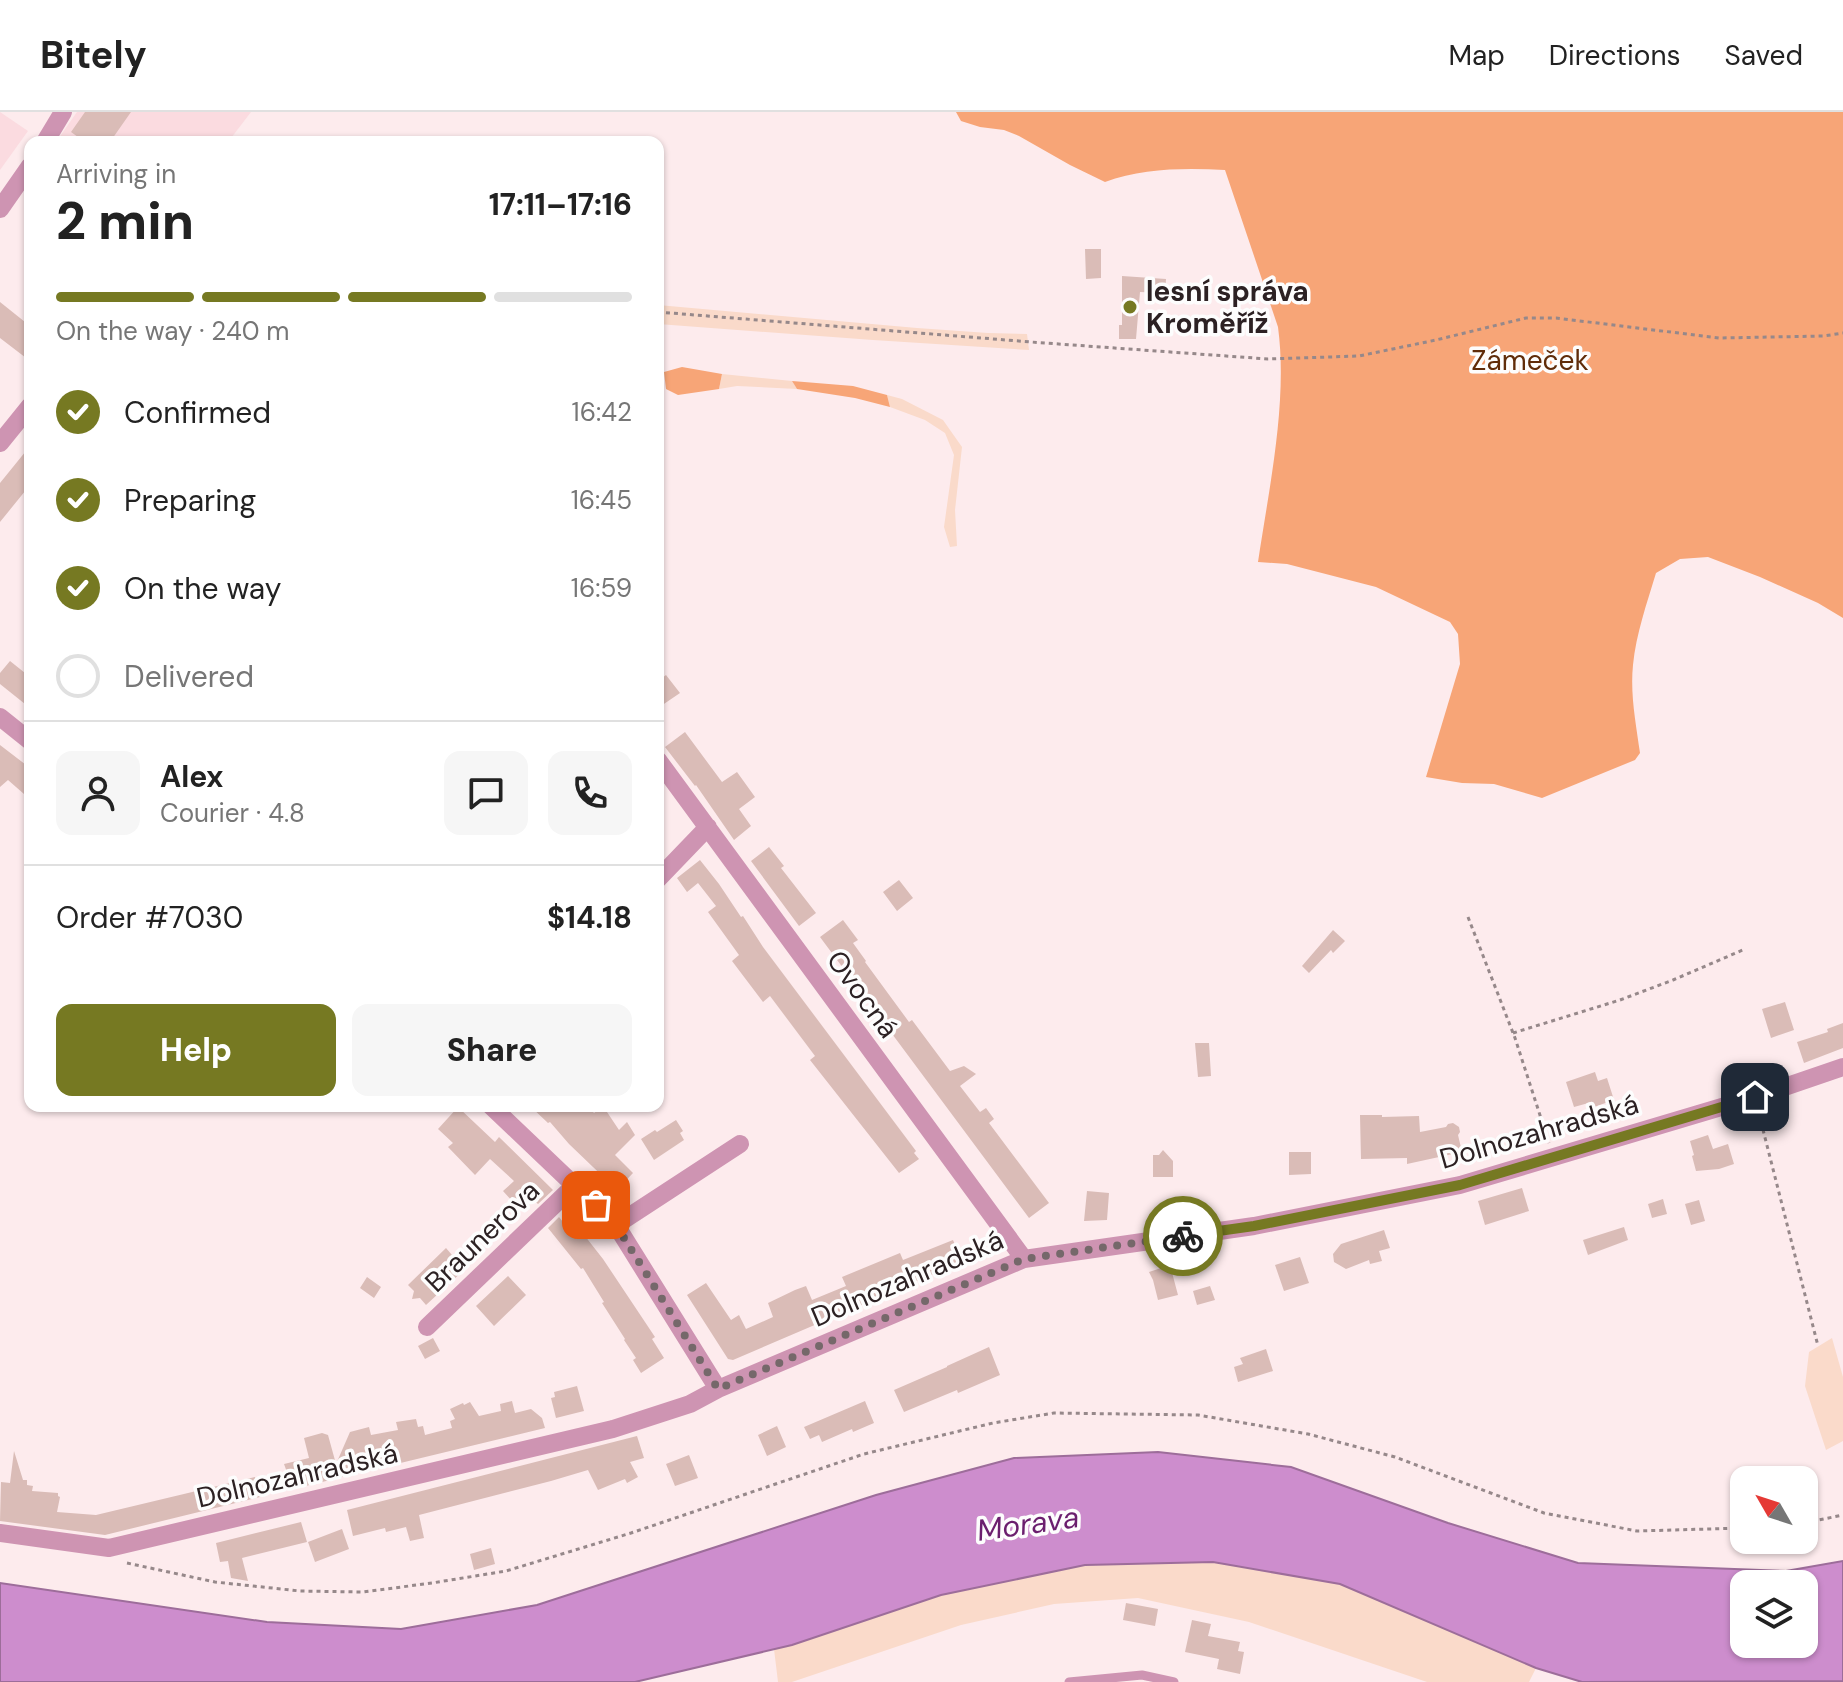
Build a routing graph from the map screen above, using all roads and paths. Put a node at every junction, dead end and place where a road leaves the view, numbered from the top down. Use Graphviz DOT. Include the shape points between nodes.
graph roads {
  1 [pos="63,112"];
  2 [pos="49,136"];
  3 [pos="24,175"];
  4 [pos="0,209"];
  5 [pos="664,312"];
  6 [pos="1843,333"];
  7 [pos="24,413"];
  8 [pos="0,443"];
  9 [pos="0,717"];
  10 [pos="24,736"];
  11 [pos="664,768"];
  12 [pos="708,827"];
  13 [pos="664,873"];
  14 [pos="1468,917"];
  15 [pos="1745,949"];
  16 [pos="1513,1033"];
  17 [pos="1843,1067"];
  18 [pos="1755,1097"];
  19 [pos="497,1112"];
  20 [pos="740,1144"];
  21 [pos="1554,1158"];
  22 [pos="575,1185"];
  23 [pos="616,1225"];
  24 [pos="1024,1259"];
  25 [pos="427,1327"];
  26 [pos="1818,1346"];
  27 [pos="718,1389"];
  28 [pos="1843,1515"];
  29 [pos="1818,1520"];
  30 [pos="1730,1528"];
  31 [pos="0,1533"];
  32 [pos="127,1563"];
  33 [pos="1069,1682"];
  34 [pos="1174,1682"];
  1 -- 2 [label="street"];
  3 -- 4 [label="street"];
  5 -- 6 [label="path" via="1268,359 1359,356 1526,318 1719,338"];
  7 -- 8 [label="street"];
  9 -- 10 [label="street"];
  11 -- 12 [label="street, Ovocná"];
  12 -- 13 [label="street"];
  12 -- 24 [label="street, Ovocná"];
  14 -- 16 [label="path"];
  15 -- 16 [label="path" via="1620,1000"];
  16 -- 21 [label="path"];
  17 -- 18 [label="street, Dolnozahradská"];
  18 -- 21 [label="street, Dolnozahradská"];
  18 -- 26 [label="path"];
  19 -- 22 [label="street, Braunerova"];
  20 -- 23 [label="street"];
  21 -- 24 [label="street, Dolnozahradská" via="1460,1185 1268,1223"];
  22 -- 23 [label="street, Braunerova"];
  22 -- 25 [label="street, Braunerova"];
  23 -- 27 [label="street, Braunerova"];
  24 -- 27 [label="street, Dolnozahradská"];
  27 -- 31 [label="street, Dolnozahradská" via="690,1404 613,1429 109,1548"];
  28 -- 29 [label="path"];
  30 -- 32 [label="path" via="1637,1531 1544,1513 1395,1457 1308,1434 1198,1415 1054,1413 864,1454 506,1571 432,1583 363,1592 300,1591 215,1582"];
  33 -- 34 [label="lane" via="1142,1675"];
}
